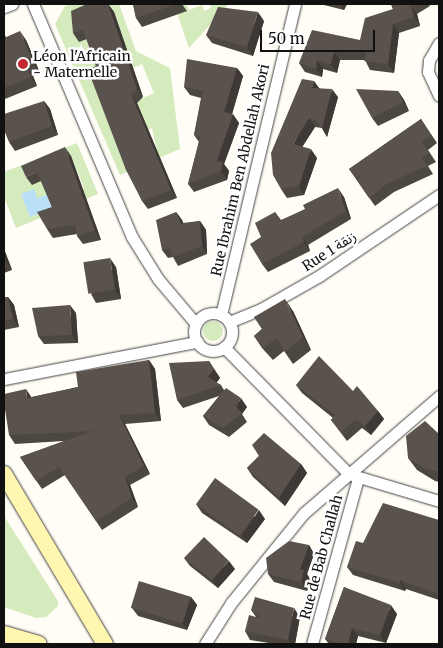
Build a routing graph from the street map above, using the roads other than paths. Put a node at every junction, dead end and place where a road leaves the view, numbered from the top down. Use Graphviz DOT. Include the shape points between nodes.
graph roads {
  1 [pos="12,4"];
  2 [pos="33,4"];
  3 [pos="295,4"];
  4 [pos="4,7"];
  5 [pos="439,43"];
  6 [pos="439,96"];
  7 [pos="439,195"];
  8 [pos="225,319"];
  9 [pos="196,324"];
  10 [pos="197,342"];
  11 [pos="224,347"];
  12 [pos="4,379"];
  13 [pos="439,396"];
  14 [pos="4,474"];
  15 [pos="353,476"];
  16 [pos="439,501"];
  17 [pos="4,634"];
  18 [pos="38,644"];
  19 [pos="105,644"];
  20 [pos="205,644"];
  21 [pos="312,644"];
  1 -- 4 [label="street"];
  2 -- 9 [label="street" via="132,236 158,279"];
  3 -- 8 [label="street, Rue Ibrahim Ben Abdellah Akori"];
  5 -- 6 [label="street" via="429,60 428,72"];
  7 -- 8 [label="street, Rue 1 زنقة" via="312,281"];
  8 -- 9 [label="street" via="204,315"];
  8 -- 11 [label="street" via="232,333"];
  9 -- 10 [label="street"];
  10 -- 11 [label="street" via="206,349"];
  10 -- 12 [label="street"];
  11 -- 15 [label="street"];
  13 -- 15 [label="street"];
  14 -- 19 [label="main road"];
  15 -- 16 [label="street"];
  15 -- 20 [label="street" via="304,512 281,537"];
  15 -- 21 [label="street, Rue de Bab Challah"];
  17 -- 18 [label="main road"];
}
